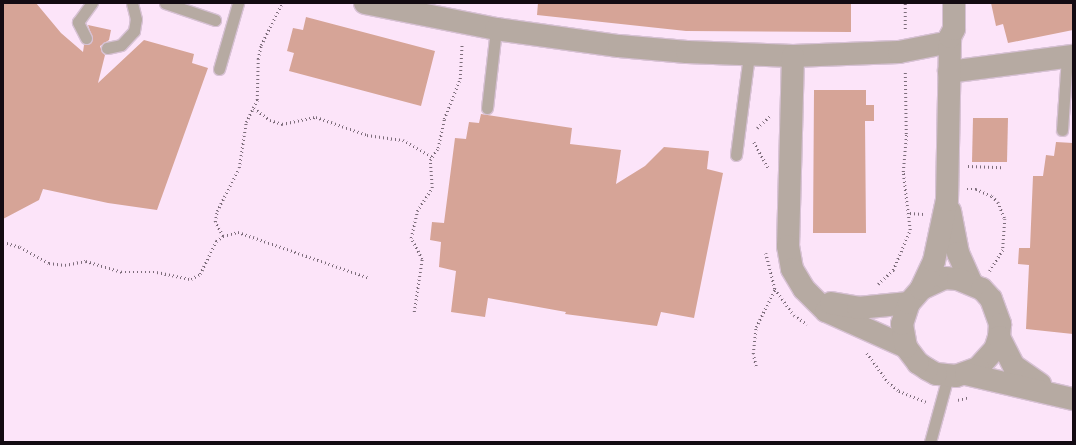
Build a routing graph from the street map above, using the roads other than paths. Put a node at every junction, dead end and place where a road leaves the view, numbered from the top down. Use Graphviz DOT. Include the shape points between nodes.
graph roads {
  1 [pos="92,3"];
  2 [pos="132,3"];
  3 [pos="165,3"];
  4 [pos="238,3"];
  5 [pos="365,3"];
  6 [pos="944,3"];
  7 [pos="954,3"];
  8 [pos="215,20"];
  9 [pos="496,29"];
  10 [pos="86,38"];
  11 [pos="950,40"];
  12 [pos="107,48"];
  13 [pos="749,55"];
  14 [pos="793,56"];
  15 [pos="1070,57"];
  16 [pos="219,69"];
  17 [pos="949,72"];
  18 [pos="487,108"];
  19 [pos="1062,130"];
  20 [pos="736,155"];
  21 [pos="956,195"];
  22 [pos="978,279"];
  23 [pos="915,296"];
  24 [pos="820,304"];
  25 [pos="999,337"];
  26 [pos="906,347"];
  27 [pos="957,375"];
  28 [pos="1066,397"];
  29 [pos="930,442"];
  1 -- 10 [label="lane" via="78,22"];
  2 -- 12 [label="lane" via="136,19 134,31 121,45"];
  3 -- 8 [label="lane"];
  4 -- 16 [label="lane"];
  5 -- 9 [label="street"];
  6 -- 11 [label="street" via="945,26"];
  7 -- 11 [label="street" via="954,29"];
  9 -- 13 [label="street" via="619,46"];
  9 -- 18 [label="lane"];
  11 -- 14 [label="street" via="904,51"];
  11 -- 17 [label="street"];
  13 -- 14 [label="street"];
  13 -- 20 [label="lane"];
  14 -- 24 [label="street" via="788,246 798,279"];
  15 -- 17 [label="street"];
  15 -- 19 [label="lane"];
  17 -- 21 [label="street"];
  21 -- 22 [label="street" via="958,253"];
  21 -- 23 [label="street" via="936,254"];
  22 -- 23 [label="street" via="945,278"];
  22 -- 25 [label="street" via="991,299 1000,324"];
  23 -- 24 [label="street" via="858,308"];
  23 -- 26 [label="street" via="902,324"];
  24 -- 26 [label="street" via="831,313 861,324 879,336"];
  25 -- 27 [label="street" via="988,360"];
  25 -- 28 [label="street" via="1008,359 1018,371"];
  26 -- 27 [label="street" via="926,369"];
  27 -- 28 [label="street"];
  27 -- 29 [label="lane"];
}
